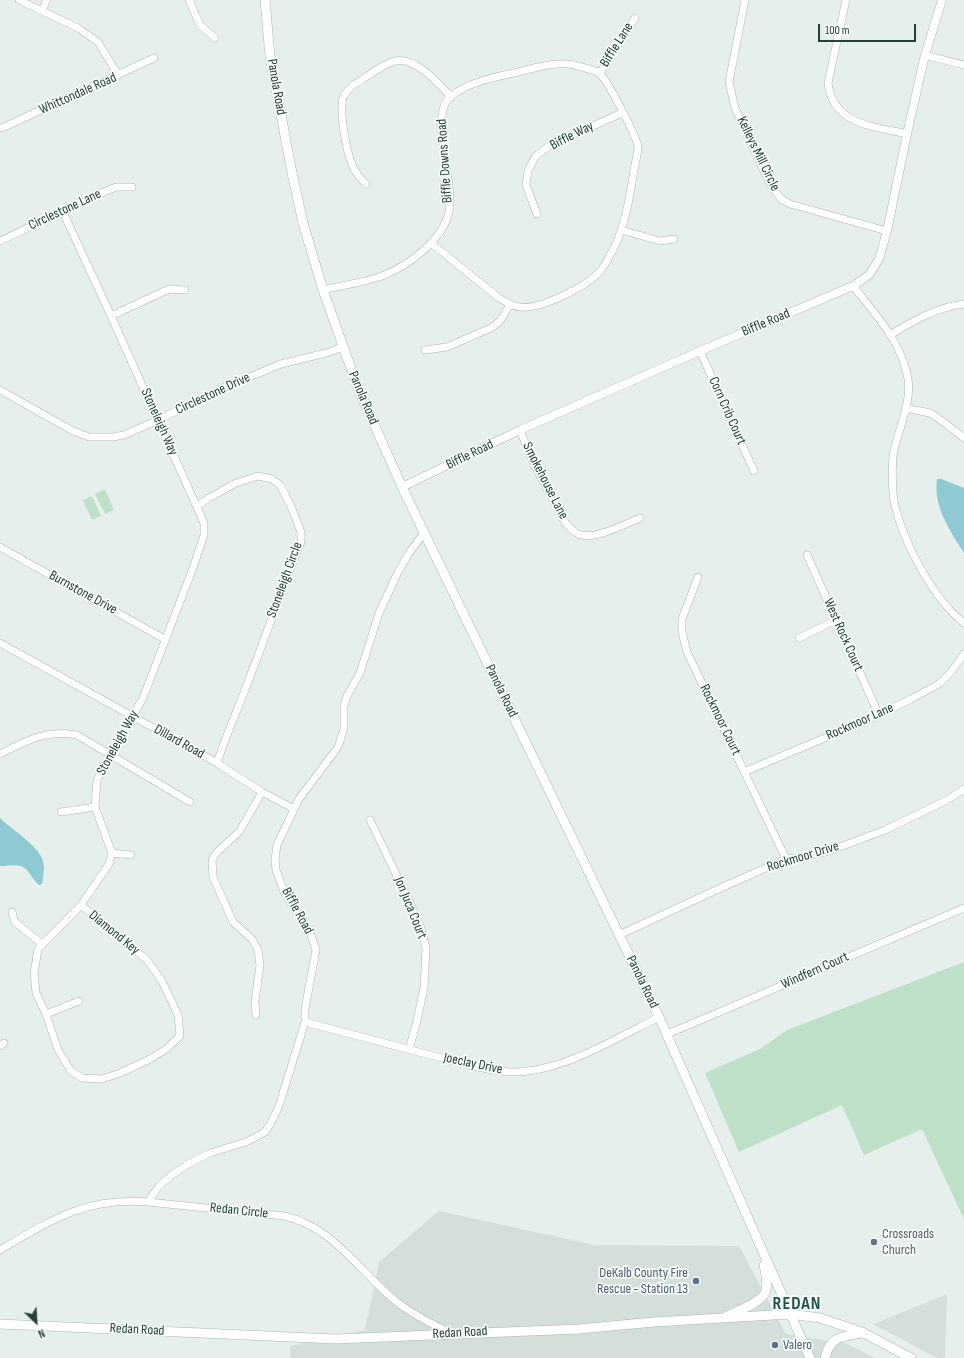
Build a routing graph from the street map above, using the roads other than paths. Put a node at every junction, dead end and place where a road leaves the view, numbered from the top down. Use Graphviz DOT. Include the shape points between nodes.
graph roads {
  1 [pos="19,0"];
  2 [pos="47,0"];
  3 [pos="189,0"];
  4 [pos="265,0"];
  5 [pos="745,0"];
  6 [pos="846,0"];
  7 [pos="942,0"];
  8 [pos="42,10"];
  9 [pos="635,18"];
  10 [pos="215,38"];
  11 [pos="925,55"];
  12 [pos="154,58"];
  13 [pos="964,65"];
  14 [pos="600,73"];
  15 [pos="118,75"];
  16 [pos="451,97"];
  17 [pos="622,112"];
  18 [pos="2,128"];
  19 [pos="907,134"];
  20 [pos="366,184"];
  21 [pos="132,187"];
  22 [pos="63,212"];
  23 [pos="537,214"];
  24 [pos="621,230"];
  25 [pos="887,231"];
  26 [pos="674,239"];
  27 [pos="0,241"];
  28 [pos="431,243"];
  29 [pos="853,286"];
  30 [pos="185,290"];
  31 [pos="323,290"];
  32 [pos="964,304"];
  33 [pos="510,305"];
  34 [pos="112,316"];
  35 [pos="890,334"];
  36 [pos="342,347"];
  37 [pos="425,350"];
  38 [pos="700,351"];
  39 [pos="0,390"];
  40 [pos="905,408"];
  41 [pos="158,420"];
  42 [pos="520,430"];
  43 [pos="964,438"];
  44 [pos="754,471"];
  45 [pos="402,487"];
  46 [pos="197,506"];
  47 [pos="640,518"];
  48 [pos="424,532"];
  49 [pos="0,546"];
  50 [pos="807,555"];
  51 [pos="698,577"];
  52 [pos="836,620"];
  53 [pos="964,623"];
  54 [pos="799,638"];
  55 [pos="166,640"];
  56 [pos="0,643"];
  57 [pos="964,654"];
  58 [pos="879,715"];
  59 [pos="133,717"];
  60 [pos="0,754"];
  61 [pos="112,756"];
  62 [pos="217,763"];
  63 [pos="744,772"];
  64 [pos="964,789"];
  65 [pos="262,792"];
  66 [pos="190,802"];
  67 [pos="95,807"];
  68 [pos="294,808"];
  69 [pos="61,812"];
  70 [pos="370,820"];
  71 [pos="112,854"];
  72 [pos="131,855"];
  73 [pos="786,859"];
  74 [pos="81,905"];
  75 [pos="964,908"];
  76 [pos="12,912"];
  77 [pos="619,936"];
  78 [pos="42,944"];
  79 [pos="79,1001"];
  80 [pos="46,1014"];
  81 [pos="256,1015"];
  82 [pos="659,1017"];
  83 [pos="305,1022"];
  84 [pos="666,1034"];
  85 [pos="409,1049"];
  86 [pos="148,1202"];
  87 [pos="761,1248"];
  88 [pos="0,1250"];
  89 [pos="790,1314"];
  90 [pos="723,1318"];
  91 [pos="0,1324"];
  92 [pos="862,1332"];
  93 [pos="450,1333"];
  94 [pos="810,1358"];
  95 [pos="825,1358"];
  96 [pos="911,1358"];
  1 -- 8 [label="street"];
  2 -- 8 [label="street"];
  3 -- 10 [label="street" via="200,25"];
  4 -- 31 [label="main road, Panola Road" via="270,56 291,168 303,223"];
  5 -- 25 [label="street, Kelleys Mill Circle" via="729,82 735,108 770,184 781,199 790,204"];
  6 -- 19 [label="street" via="828,83 833,102 838,110 854,121"];
  7 -- 11 [label="street, Biffle Road"];
  8 -- 15 [label="street" via="78,28 98,42"];
  9 -- 14 [label="street, Biffle Lane"];
  11 -- 13 [label="street"];
  11 -- 19 [label="street, Biffle Road"];
  12 -- 15 [label="street, Whittondale Road"];
  14 -- 16 [label="street" via="567,64 549,65 491,78"];
  14 -- 17 [label="street" via="611,88"];
  15 -- 18 [label="street, Whittondale Road"];
  16 -- 20 [label="street" via="425,72 405,60 395,61 347,91 343,98 342,120 346,145 355,171"];
  16 -- 28 [label="street, Biffle Downs Road" via="442,110 441,127 450,196 448,216"];
  17 -- 23 [label="street, Biffle Way" via="550,145 535,157 528,171 526,185"];
  17 -- 24 [label="street" via="638,148"];
  19 -- 25 [label="street, Biffle Road"];
  21 -- 22 [label="street, Circlestone Lane" via="116,187"];
  22 -- 27 [label="street, Circlestone Lane"];
  22 -- 34 [label="street, Stoneleigh Way"];
  24 -- 26 [label="street" via="660,241"];
  24 -- 33 [label="street" via="613,252 601,270 583,286 534,306 521,308"];
  25 -- 29 [label="street, Biffle Road" via="879,260 869,275"];
  28 -- 31 [label="street, Biffle Downs Road" via="413,260 384,275"];
  28 -- 33 [label="street"];
  29 -- 35 [label="street"];
  29 -- 38 [label="street, Biffle Road"];
  30 -- 34 [label="street" via="169,289"];
  31 -- 36 [label="main road, Panola Road"];
  32 -- 35 [label="street" via="944,308 916,319"];
  33 -- 37 [label="street" via="500,321 491,328 447,348"];
  34 -- 41 [label="street, Stoneleigh Way"];
  35 -- 40 [label="street" via="902,356 908,379"];
  36 -- 41 [label="street, Circlestone Drive" via="281,364 218,390"];
  36 -- 45 [label="main road, Panola Road"];
  38 -- 42 [label="street, Biffle Road"];
  38 -- 44 [label="street, Corn Crib Court"];
  39 -- 41 [label="street, Circlestone Drive" via="73,431 90,437 124,435"];
  40 -- 43 [label="street" via="930,413"];
  40 -- 53 [label="street" via="893,456 894,501 916,560 939,597 954,616"];
  41 -- 46 [label="street, Stoneleigh Way"];
  42 -- 45 [label="street, Biffle Road"];
  42 -- 47 [label="street, Smokehouse Lane" via="566,524 573,530 580,535 595,536"];
  45 -- 48 [label="main road, Panola Road"];
  46 -- 55 [label="street, Stoneleigh Way" via="204,524 204,535"];
  46 -- 62 [label="street, Stoneleigh Circle" via="236,483 258,476 272,479 280,485 301,532 301,542"];
  48 -- 68 [label="street, Biffle Road" via="398,572 379,613 360,674 347,696 344,706 344,729 338,747"];
  48 -- 77 [label="main road, Panola Road"];
  49 -- 55 [label="street, Burnstone Drive"];
  50 -- 52 [label="street, West Rock Court"];
  51 -- 63 [label="street, Rockmoor Court" via="682,619 682,632 687,652"];
  52 -- 54 [label="street"];
  52 -- 58 [label="street, West Rock Court"];
  55 -- 59 [label="street, Stoneleigh Way"];
  56 -- 59 [label="street, Dillard Road"];
  57 -- 58 [label="street, Rockmoor Lane" via="939,684"];
  58 -- 63 [label="street, Rockmoor Lane"];
  59 -- 61 [label="street, Stoneleigh Way"];
  59 -- 62 [label="street, Dillard Road"];
  60 -- 61 [label="street" via="49,733 64,732 77,735"];
  61 -- 66 [label="street"];
  61 -- 67 [label="street, Stoneleigh Way" via="97,780"];
  62 -- 65 [label="street, Dillard Road"];
  63 -- 73 [label="street, Rockmoor Court"];
  64 -- 73 [label="street, Rockmoor Drive" via="948,800 885,830 830,851"];
  65 -- 68 [label="street, Dillard Road"];
  65 -- 81 [label="street" via="239,832 212,860 213,877 233,922 252,939 258,950 260,965 255,1001"];
  67 -- 69 [label="street"];
  67 -- 71 [label="street, Stoneleigh Way"];
  68 -- 83 [label="street, Biffle Road" via="277,845 275,860 285,894 310,932 316,950"];
  70 -- 85 [label="street, Jon Juca Court" via="412,907 426,948 424,988"];
  71 -- 72 [label="street"];
  71 -- 74 [label="street" via="109,864"];
  73 -- 77 [label="street, Rockmoor Drive"];
  74 -- 78 [label="street"];
  74 -- 80 [label="street, Diamond Key" via="147,960 162,981 178,1015 180,1036 165,1050 148,1060 102,1079 82,1078 70,1071 58,1050"];
  75 -- 84 [label="street, Windfern Court"];
  76 -- 78 [label="street" via="15,922"];
  77 -- 82 [label="main road, Panola Road"];
  78 -- 80 [label="street" via="38,949 34,974 36,993"];
  79 -- 80 [label="street"];
  82 -- 84 [label="main road, Panola Road"];
  82 -- 85 [label="street, Joeclay Drive" via="572,1059 538,1069 514,1072 492,1070"];
  83 -- 85 [label="street, Joeclay Drive"];
  83 -- 86 [label="street, Biffle Road" via="279,1106 265,1132 190,1163 160,1186"];
  84 -- 87 [label="main road, Panola Road"];
  86 -- 88 [label="street, Redan Circle" via="110,1202 66,1214"];
  86 -- 93 [label="street, Redan Circle" via="284,1216 301,1221 319,1230 331,1240 398,1303 423,1320"];
  87 -- 89 [label="main road, Panola Road"];
  87 -- 90 [label="main road" via="766,1276 765,1293 760,1300"];
  89 -- 90 [label="main road, Redan Road"];
  89 -- 92 [label="main road, Redan Road" via="820,1318"];
  89 -- 94 [label="main road, Panola Road"];
  90 -- 93 [label="main road, Redan Road" via="579,1329"];
  91 -- 93 [label="main road, Redan Road" via="336,1338 383,1338"];
  92 -- 95 [label="main road" via="834,1340 827,1348"];
  92 -- 96 [label="main road, Redan Road"];
}
